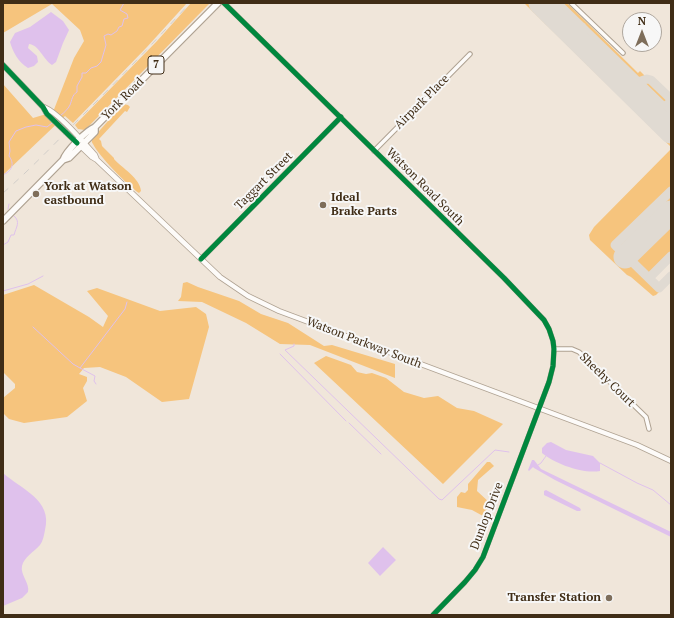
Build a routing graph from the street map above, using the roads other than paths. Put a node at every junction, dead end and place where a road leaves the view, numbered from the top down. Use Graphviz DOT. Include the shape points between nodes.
graph roads {
  1 [pos="218,3"];
  2 [pos="224,3"];
  3 [pos="571,3"];
  4 [pos="623,53"];
  5 [pos="470,54"];
  6 [pos="3,65"];
  7 [pos="341,118"];
  8 [pos="80,143"];
  9 [pos="374,151"];
  10 [pos="3,221"];
  11 [pos="201,259"];
  12 [pos="554,349"];
  13 [pos="539,410"];
  14 [pos="649,429"];
  15 [pos="671,461"];
  16 [pos="433,615"];
  1 -- 8 [label="main road, York Road / 7" via="95,127 95,132"];
  2 -- 7 [label="street, Watson Road South"];
  3 -- 4 [label="street"];
  5 -- 9 [label="street, Airpark Place"];
  6 -- 8 [label="main road, Watson Parkway South" via="43,107 51,110 53,116"];
  7 -- 9 [label="street, Watson Road South"];
  7 -- 11 [label="street, Taggart Street"];
  8 -- 10 [label="main road, York Road / 7" via="65,155"];
  8 -- 11 [label="main road, Watson Parkway South" via="95,154 98,160"];
  9 -- 12 [label="street, Watson Road South" via="538,312 549,329"];
  11 -- 13 [label="main road, Watson Parkway South" via="220,277 248,296 280,311"];
  12 -- 13 [label="street, Watson Road South" via="554,366"];
  12 -- 14 [label="street, Sheehy Court" via="572,349 579,352 646,417"];
  13 -- 15 [label="main road, Watson Parkway South" via="637,445"];
  13 -- 16 [label="street, Dunlop Drive" via="483,557 465,582"];
}
